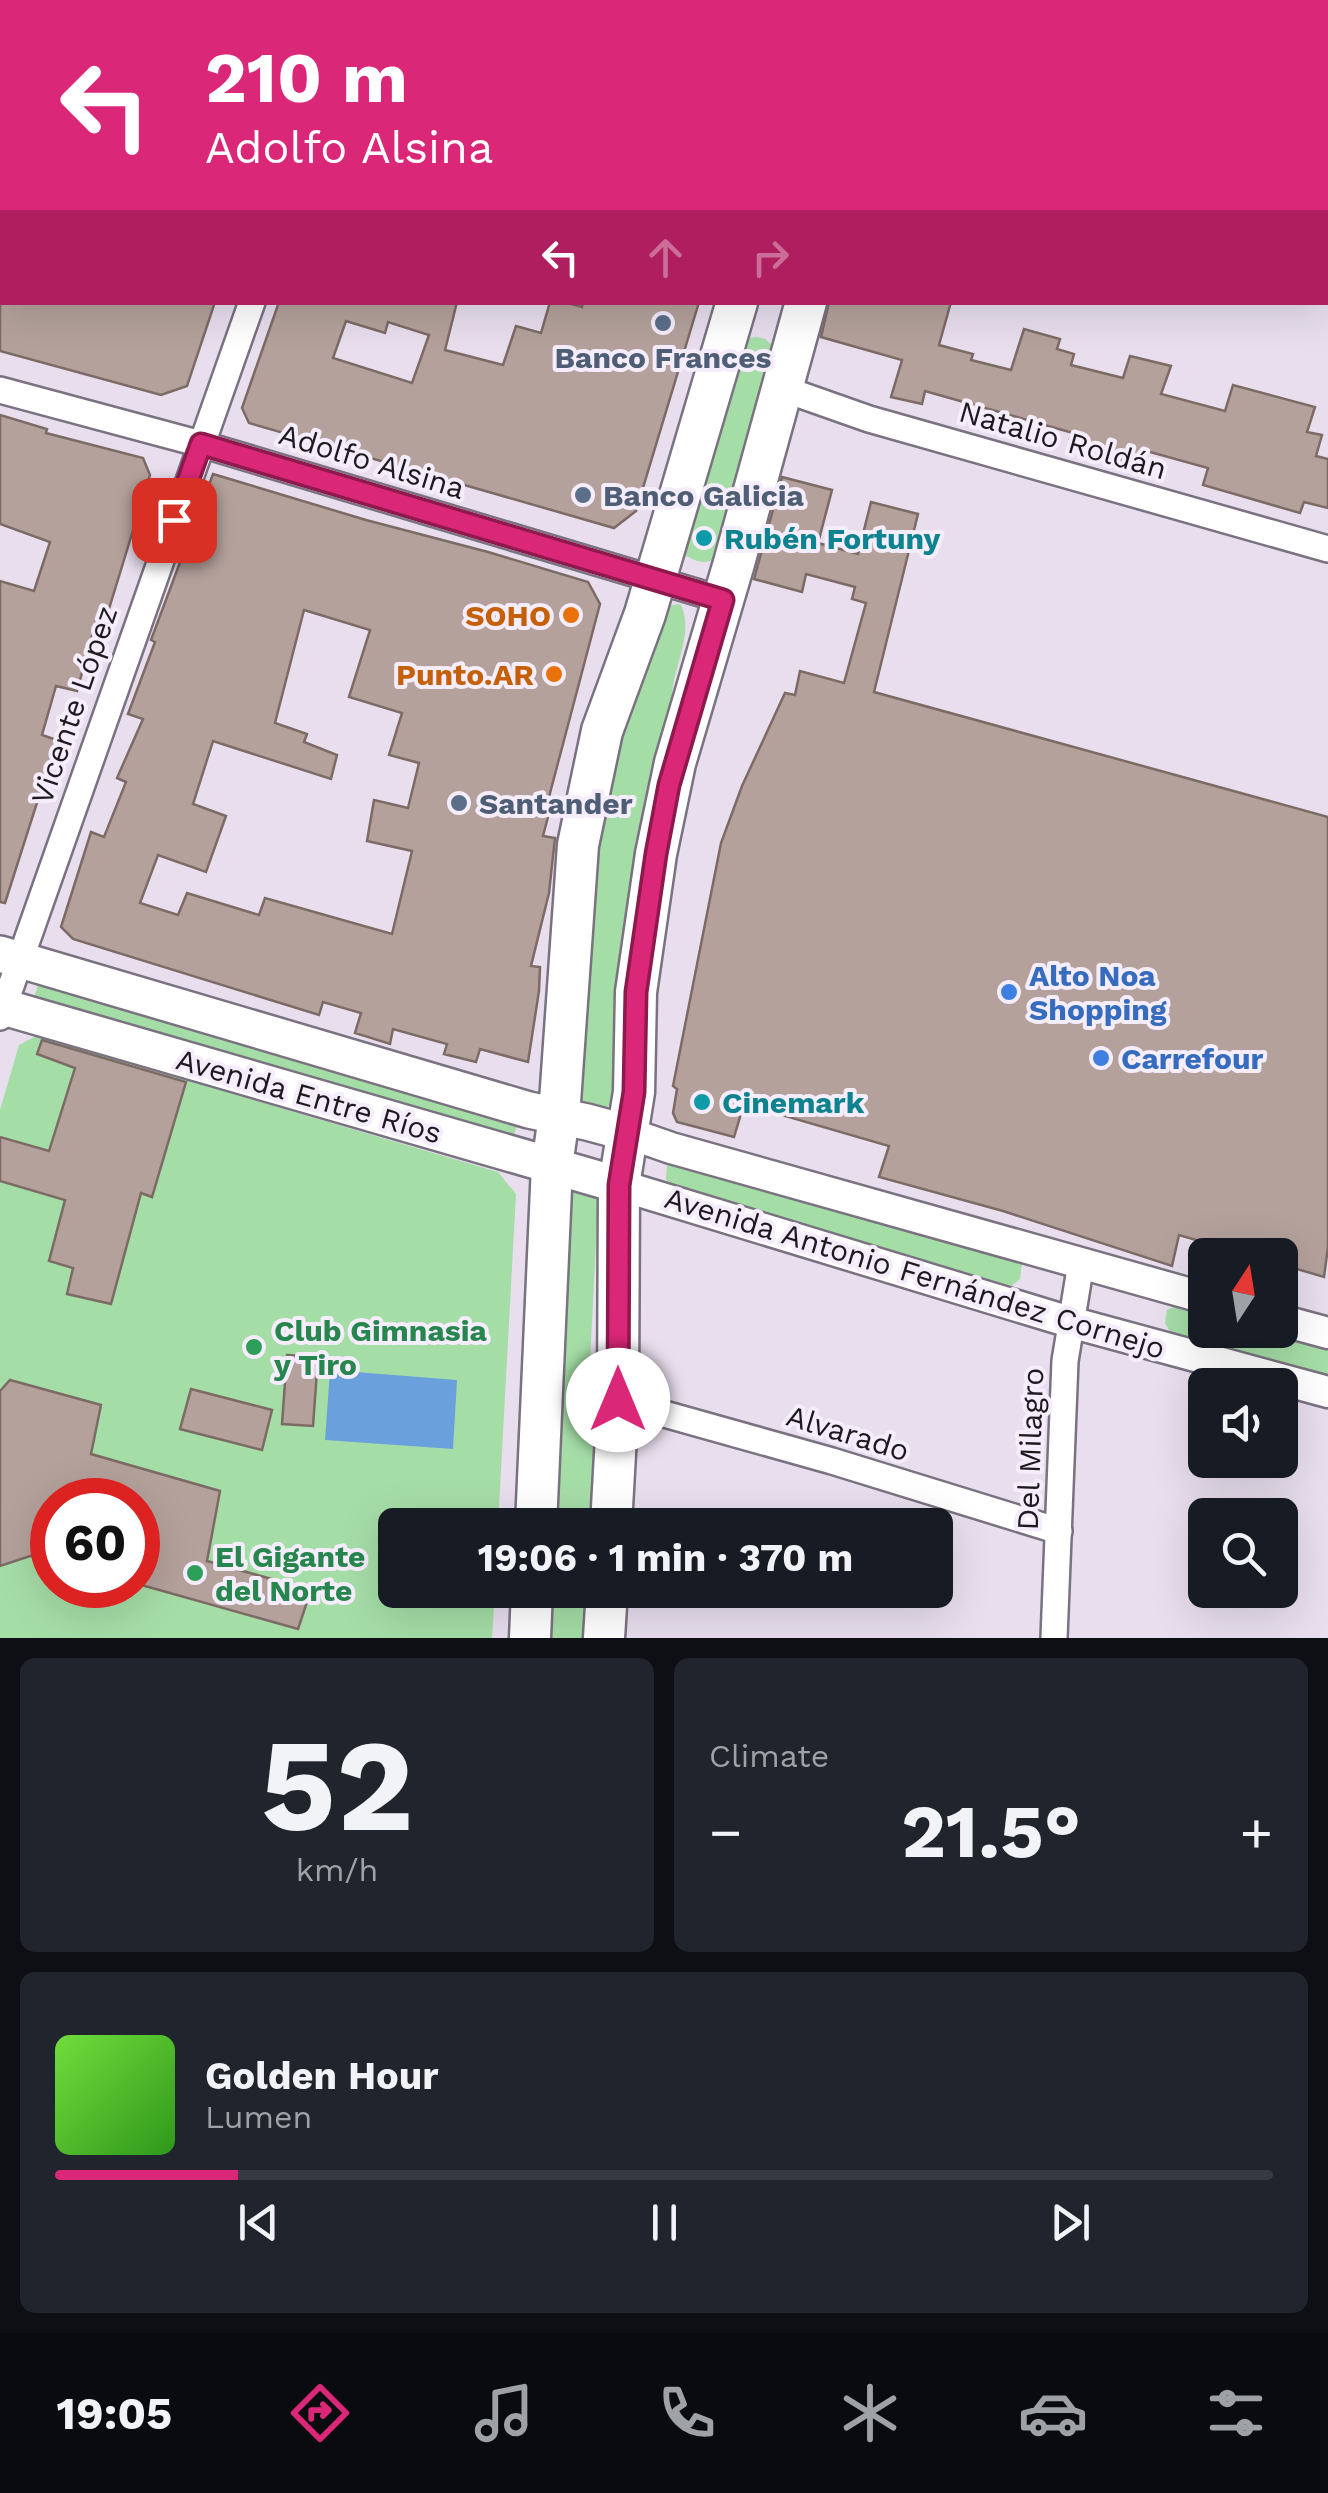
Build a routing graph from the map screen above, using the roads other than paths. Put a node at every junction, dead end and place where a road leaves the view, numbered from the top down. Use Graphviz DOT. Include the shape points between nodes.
graph roads {
  1 [pos="251,305"];
  2 [pos="805,305"];
  3 [pos="733,318"];
  4 [pos="788,367"];
  5 [pos="0,390"];
  6 [pos="201,444"];
  7 [pos="1328,549"];
  8 [pos="656,579"];
  9 [pos="723,600"];
  10 [pos="10,956"];
  11 [pos="1,1010"];
  12 [pos="559,1116"];
  13 [pos="628,1134"];
  14 [pos="552,1166"];
  15 [pos="619,1185"];
  16 [pos="1081,1263"];
  17 [pos="1188,1293"];
  18 [pos="1070,1322"];
  19 [pos="1298,1325"];
  20 [pos="1328,1333"];
  21 [pos="1328,1392"];
  22 [pos="618,1400"];
  23 [pos="537,1508"];
  24 [pos="612,1508"];
  25 [pos="1059,1531"];
  26 [pos="531,1608"];
  27 [pos="606,1608"];
  28 [pos="530,1638"];
  29 [pos="604,1638"];
  30 [pos="1054,1638"];
  1 -- 6 [label="street, Vicente López"];
  2 -- 4 [label="main road"];
  3 -- 4 [label="main road" via="776,333"];
  3 -- 8 [label="main road"];
  4 -- 7 [label="street, Natalio Roldán" via="798,394 869,419"];
  4 -- 9 [label="main road"];
  5 -- 6 [label="street, Adolfo Alsina"];
  6 -- 8 [label="street, Adolfo Alsina"];
  6 -- 10 [label="street, Vicente López"];
  8 -- 9 [label="street, Adolfo Alsina"];
  8 -- 12 [label="main road" via="602,730 578,845"];
  9 -- 13 [label="main road" via="674,763 656,854 636,992"];
  10 -- 11 [label="street, Vicente López"];
  10 -- 12 [label="main road, Avenida Entre Ríos"];
  11 -- 14 [label="main road, Avenida Entre Ríos"];
  12 -- 13 [label="main road, Avenida Antonio Fernández Cornejo"];
  12 -- 14 [label="main road"];
  13 -- 15 [label="main road"];
  13 -- 16 [label="street, Avenida Antonio Fernández Cornejo"];
  14 -- 15 [label="main road, Avenida Entre Ríos"];
  14 -- 23 [label="main road"];
  15 -- 18 [label="street, Avenida Antonio Fernández Cornejo"];
  15 -- 22 [label="main road"];
  16 -- 17 [label="street, Avenida Antonio Fernández Cornejo"];
  16 -- 18 [label="street, Del Milagro"];
  18 -- 21 [label="street, Avenida Antonio Fernández Cornejo"];
  18 -- 25 [label="street, Del Milagro"];
  19 -- 20 [label="street"];
  22 -- 24 [label="main road"];
  22 -- 25 [label="street, Alvarado"];
  25 -- 30 [label="street, Del Milagro"];
  26 -- 28 [label="main road"];
  27 -- 29 [label="main road"];
}
